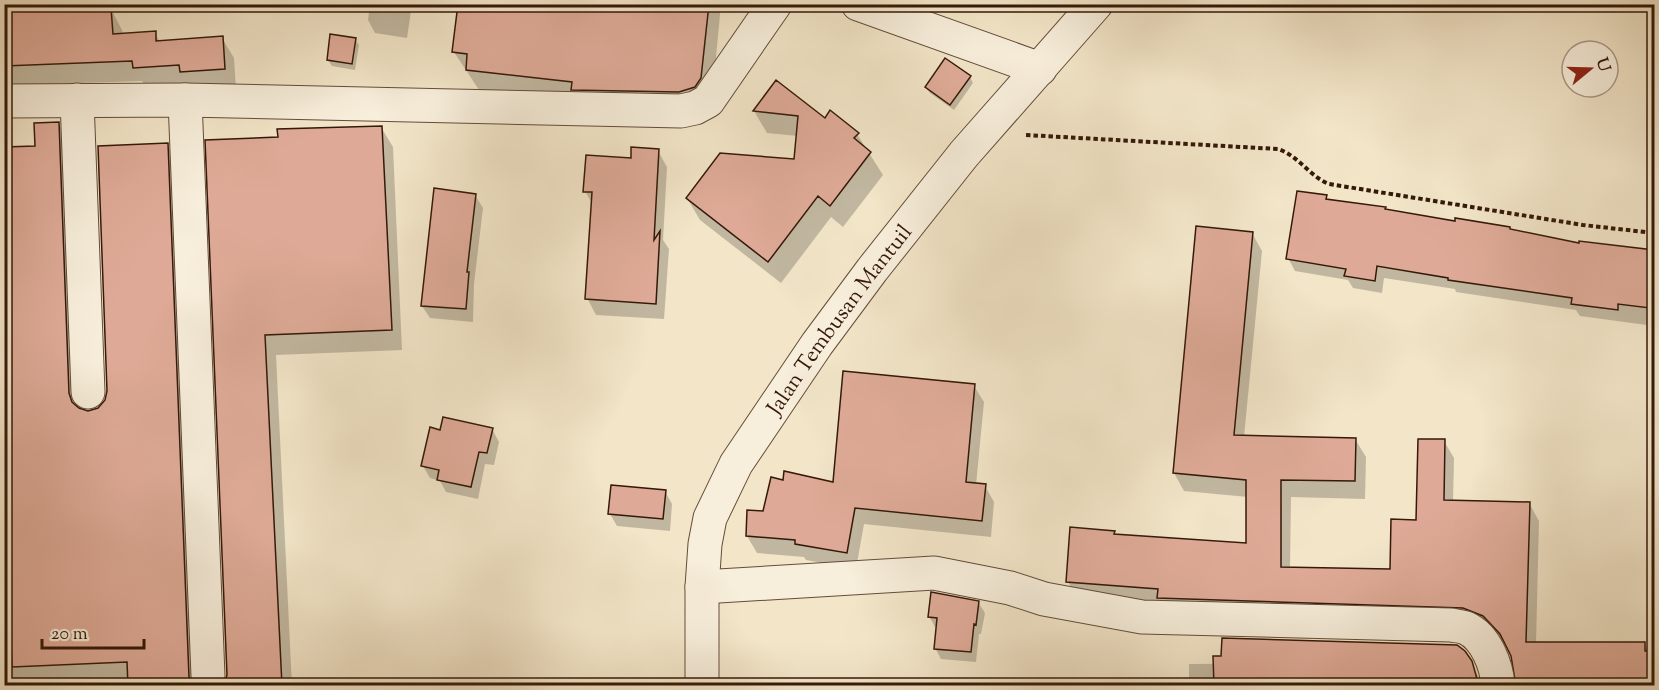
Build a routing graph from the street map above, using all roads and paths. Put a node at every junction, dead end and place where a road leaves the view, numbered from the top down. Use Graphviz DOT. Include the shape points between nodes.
graph roads {
  1 [pos="775,4"];
  2 [pos="858,4"];
  3 [pos="1096,4"];
  4 [pos="917,15"];
  5 [pos="1040,69"];
  6 [pos="77,100"];
  7 [pos="184,100"];
  8 [pos="4,101"];
  9 [pos="983,132"];
  10 [pos="1654,233"];
  11 [pos="88,392"];
  12 [pos="702,587"];
  13 [pos="208,676"];
  14 [pos="702,686"];
  15 [pos="1498,686"];
  1 -- 7 [label="street" via="708,100 681,111"];
  2 -- 4 [label="street"];
  3 -- 5 [label="street, Jalan Tembusan Mantuil"];
  4 -- 5 [label="street"];
  5 -- 9 [label="street, Jalan Tembusan Mantuil"];
  6 -- 7 [label="street"];
  6 -- 8 [label="street"];
  6 -- 11 [label="street"];
  7 -- 13 [label="street"];
  9 -- 10 [label="path" via="1278,150 1288,153 1329,184"];
  9 -- 12 [label="street, Jalan Tembusan Mantuil" via="858,288 736,464 710,518"];
  12 -- 14 [label="street, Jalan Tembusan Mantuil"];
  12 -- 15 [label="street" via="934,573 1142,617 1451,625 1467,629 1484,645 1497,669"];
}
